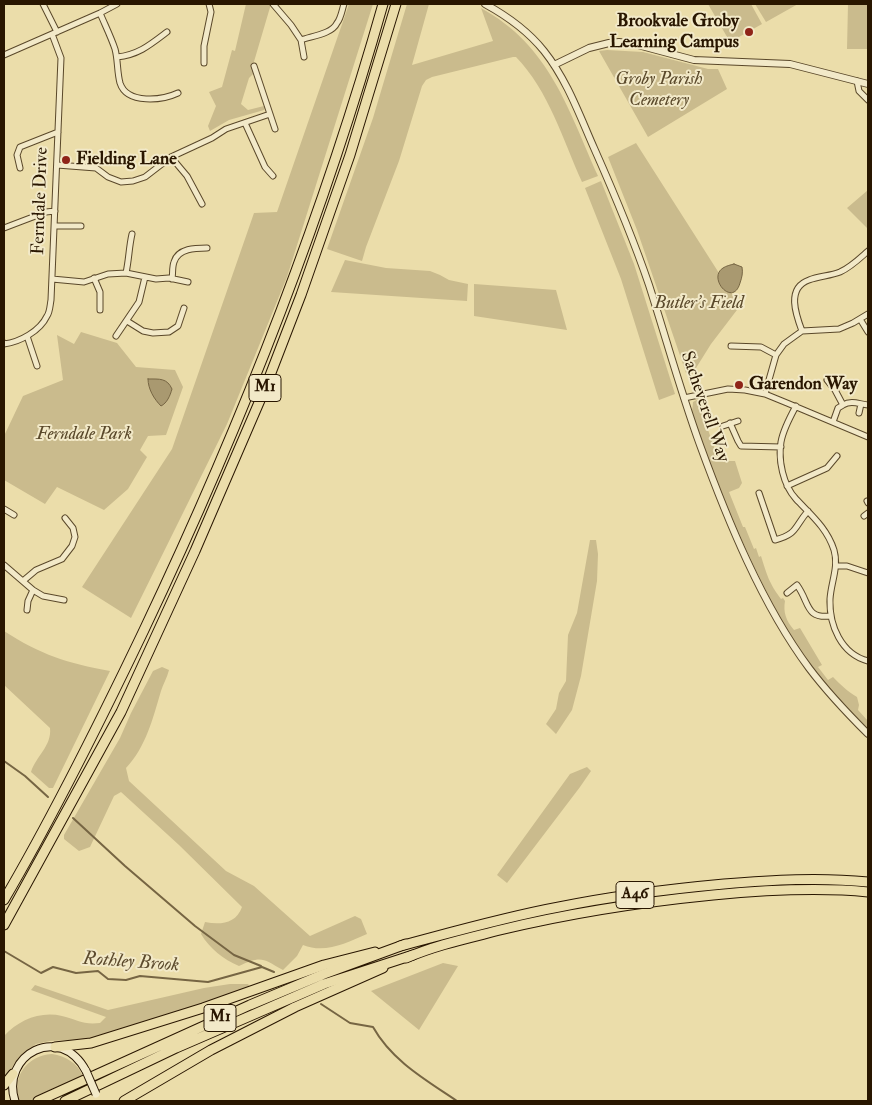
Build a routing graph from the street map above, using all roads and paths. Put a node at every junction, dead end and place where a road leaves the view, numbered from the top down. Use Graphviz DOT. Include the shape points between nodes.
graph roads {
  1 [pos="42,4"];
  2 [pos="116,4"];
  3 [pos="209,4"];
  4 [pos="273,4"];
  5 [pos="344,4"];
  6 [pos="383,4"];
  7 [pos="396,4"];
  8 [pos="485,4"];
  9 [pos="100,13"];
  10 [pos="167,32"];
  11 [pos="55,33"];
  12 [pos="301,40"];
  13 [pos="198,43"];
  14 [pos="204,46"];
  15 [pos="4,55"];
  16 [pos="116,57"];
  17 [pos="304,57"];
  18 [pos="204,63"];
  19 [pos="554,65"];
  20 [pos="254,66"];
  21 [pos="857,81"];
  22 [pos="868,84"];
  23 [pos="178,94"];
  24 [pos="868,100"];
  25 [pos="270,114"];
  26 [pos="245,123"];
  27 [pos="275,129"];
  28 [pos="58,132"];
  29 [pos="171,157"];
  30 [pos="56,165"];
  31 [pos="20,168"];
  32 [pos="273,176"];
  33 [pos="202,204"];
  34 [pos="55,211"];
  35 [pos="54,226"];
  36 [pos="81,226"];
  37 [pos="4,228"];
  38 [pos="132,234"];
  39 [pos="207,248"];
  40 [pos="868,251"];
  41 [pos="126,272"];
  42 [pos="145,277"];
  43 [pos="52,278"];
  44 [pos="94,278"];
  45 [pos="172,279"];
  46 [pos="188,282"];
  47 [pos="184,308"];
  48 [pos="100,310"];
  49 [pos="868,314"];
  50 [pos="860,319"];
  51 [pos="127,321"];
  52 [pos="802,331"];
  53 [pos="868,332"];
  54 [pos="26,336"];
  55 [pos="116,336"];
  56 [pos="4,344"];
  57 [pos="731,346"];
  58 [pos="740,346"];
  59 [pos="740,354"];
  60 [pos="776,355"];
  61 [pos="37,366"];
  62 [pos="827,380"];
  63 [pos="765,394"];
  64 [pos="684,398"];
  65 [pos="861,404"];
  66 [pos="843,405"];
  67 [pos="868,405"];
  68 [pos="796,406"];
  69 [pos="859,413"];
  70 [pos="738,421"];
  71 [pos="833,422"];
  72 [pos="730,423"];
  73 [pos="723,426"];
  74 [pos="868,438"];
  75 [pos="781,447"];
  76 [pos="837,456"];
  77 [pos="787,486"];
  78 [pos="759,493"];
  79 [pos="4,509"];
  80 [pos="808,512"];
  81 [pos="14,515"];
  82 [pos="65,518"];
  83 [pos="4,565"];
  84 [pos="836,566"];
  85 [pos="868,573"];
  86 [pos="23,581"];
  87 [pos="33,590"];
  88 [pos="787,593"];
  89 [pos="64,600"];
  90 [pos="27,610"];
  91 [pos="831,616"];
  92 [pos="868,661"];
  93 [pos="868,734"];
  94 [pos="868,882"];
  95 [pos="868,892"];
  96 [pos="4,900"];
  97 [pos="4,925"];
  98 [pos="406,944"];
  99 [pos="413,955"];
  100 [pos="55,1047"];
  101 [pos="13,1074"];
  102 [pos="4,1086"];
  103 [pos="97,1098"];
  104 [pos="15,1101"];
  105 [pos="38,1101"];
  106 [pos="65,1101"];
  107 [pos="124,1101"];
  1 -- 11 [label="street, Ferndale Drive"];
  2 -- 9 [label="street"];
  3 -- 14 [label="street" via="211,12"];
  4 -- 12 [label="street"];
  5 -- 12 [label="street" via="337,24 329,32"];
  6 -- 96 [label="highway, M1" via="321,202 252,388 184,546 85,750"];
  7 -- 97 [label="highway, M1" via="350,155 264,391 191,560 120,712"];
  8 -- 19 [label="street, Sacheverell Way" via="527,33"];
  9 -- 11 [label="street"];
  9 -- 16 [label="street"];
  10 -- 16 [label="street" via="144,49 129,56"];
  11 -- 15 [label="street"];
  11 -- 28 [label="street, Ferndale Drive" via="61,58"];
  12 -- 17 [label="street"];
  13 -- 14 [label="street"];
  14 -- 18 [label="street"];
  16 -- 23 [label="street" via="121,85 126,92 137,98 156,100"];
  19 -- 21 [label="street" via="589,48 619,42 694,60 790,64"];
  19 -- 64 [label="street, Sacheverell Way" via="570,91 634,243"];
  20 -- 25 [label="street"];
  21 -- 22 [label="street"];
  21 -- 24 [label="street" via="859,91"];
  25 -- 26 [label="street"];
  25 -- 27 [label="street"];
  26 -- 29 [label="street"];
  26 -- 32 [label="street" via="265,167"];
  28 -- 30 [label="street, Ferndale Drive"];
  28 -- 31 [label="street" via="20,148 17,154"];
  29 -- 30 [label="street" via="145,177 121,182 96,168"];
  29 -- 33 [label="street" via="187,176"];
  30 -- 34 [label="street, Ferndale Drive"];
  34 -- 35 [label="street, Ferndale Drive"];
  34 -- 37 [label="street"];
  35 -- 36 [label="street"];
  35 -- 43 [label="street, Ferndale Drive"];
  38 -- 41 [label="street"];
  39 -- 45 [label="street" via="190,249 176,257"];
  40 -- 52 [label="street" via="846,269 802,283 794,302"];
  41 -- 42 [label="street"];
  41 -- 44 [label="street"];
  42 -- 45 [label="street"];
  42 -- 51 [label="street" via="139,302"];
  43 -- 44 [label="street" via="84,282"];
  43 -- 54 [label="street, Ferndale Drive" via="48,316"];
  44 -- 48 [label="street" via="100,292"];
  45 -- 46 [label="street"];
  47 -- 51 [label="street" via="178,326 170,332 143,332"];
  49 -- 50 [label="street"];
  50 -- 52 [label="street" via="838,329"];
  50 -- 53 [label="street"];
  51 -- 55 [label="street"];
  52 -- 60 [label="street" via="784,344"];
  54 -- 56 [label="street, Ferndale Drive"];
  54 -- 61 [label="street"];
  57 -- 58 [label="street"];
  58 -- 59 [label="street"];
  58 -- 60 [label="street" via="762,347"];
  60 -- 63 [label="street"];
  62 -- 66 [label="street"];
  63 -- 64 [label="street" via="734,389"];
  63 -- 68 [label="street"];
  64 -- 93 [label="street, Sacheverell Way" via="728,516 775,615 810,669"];
  65 -- 66 [label="street" via="848,402"];
  65 -- 67 [label="street"];
  65 -- 69 [label="street"];
  66 -- 71 [label="street" via="838,408"];
  68 -- 71 [label="street"];
  68 -- 75 [label="street"];
  70 -- 72 [label="street"];
  71 -- 74 [label="street"];
  72 -- 73 [label="street"];
  72 -- 75 [label="street" via="741,446"];
  75 -- 77 [label="street"];
  76 -- 77 [label="street" via="828,471"];
  77 -- 80 [label="street"];
  78 -- 80 [label="street" via="775,540 794,532"];
  79 -- 81 [label="street"];
  80 -- 84 [label="street" via="830,538"];
  82 -- 86 [label="street" via="73,528 72,546 62,559 36,570"];
  83 -- 86 [label="street"];
  84 -- 85 [label="street"];
  84 -- 91 [label="street" via="830,597"];
  86 -- 87 [label="street"];
  87 -- 89 [label="street" via="43,596"];
  87 -- 90 [label="street"];
  88 -- 91 [label="street" via="797,585 813,614"];
  91 -- 92 [label="street" via="836,635 846,648 854,656"];
  94 -- 98 [label="highway, A46" via="805,879 675,889 559,907"];
  95 -- 99 [label="highway, A46" via="816,889 757,891 646,902 519,926"];
  98 -- 100 [label="highway" via="324,965 91,1043"];
  98 -- 105 [label="highway, M1" via="250,1005"];
  99 -- 106 [label="highway, M1" via="324,984 176,1048"];
  99 -- 107 [label="highway" via="295,1007 211,1050"];
  100 -- 101 [label="main road" via="43,1046 32,1051"];
  100 -- 103 [label="main road, bridge" via="74,1056 82,1064"];
  101 -- 102 [label="highway"];
  101 -- 104 [label="main road"];
}
